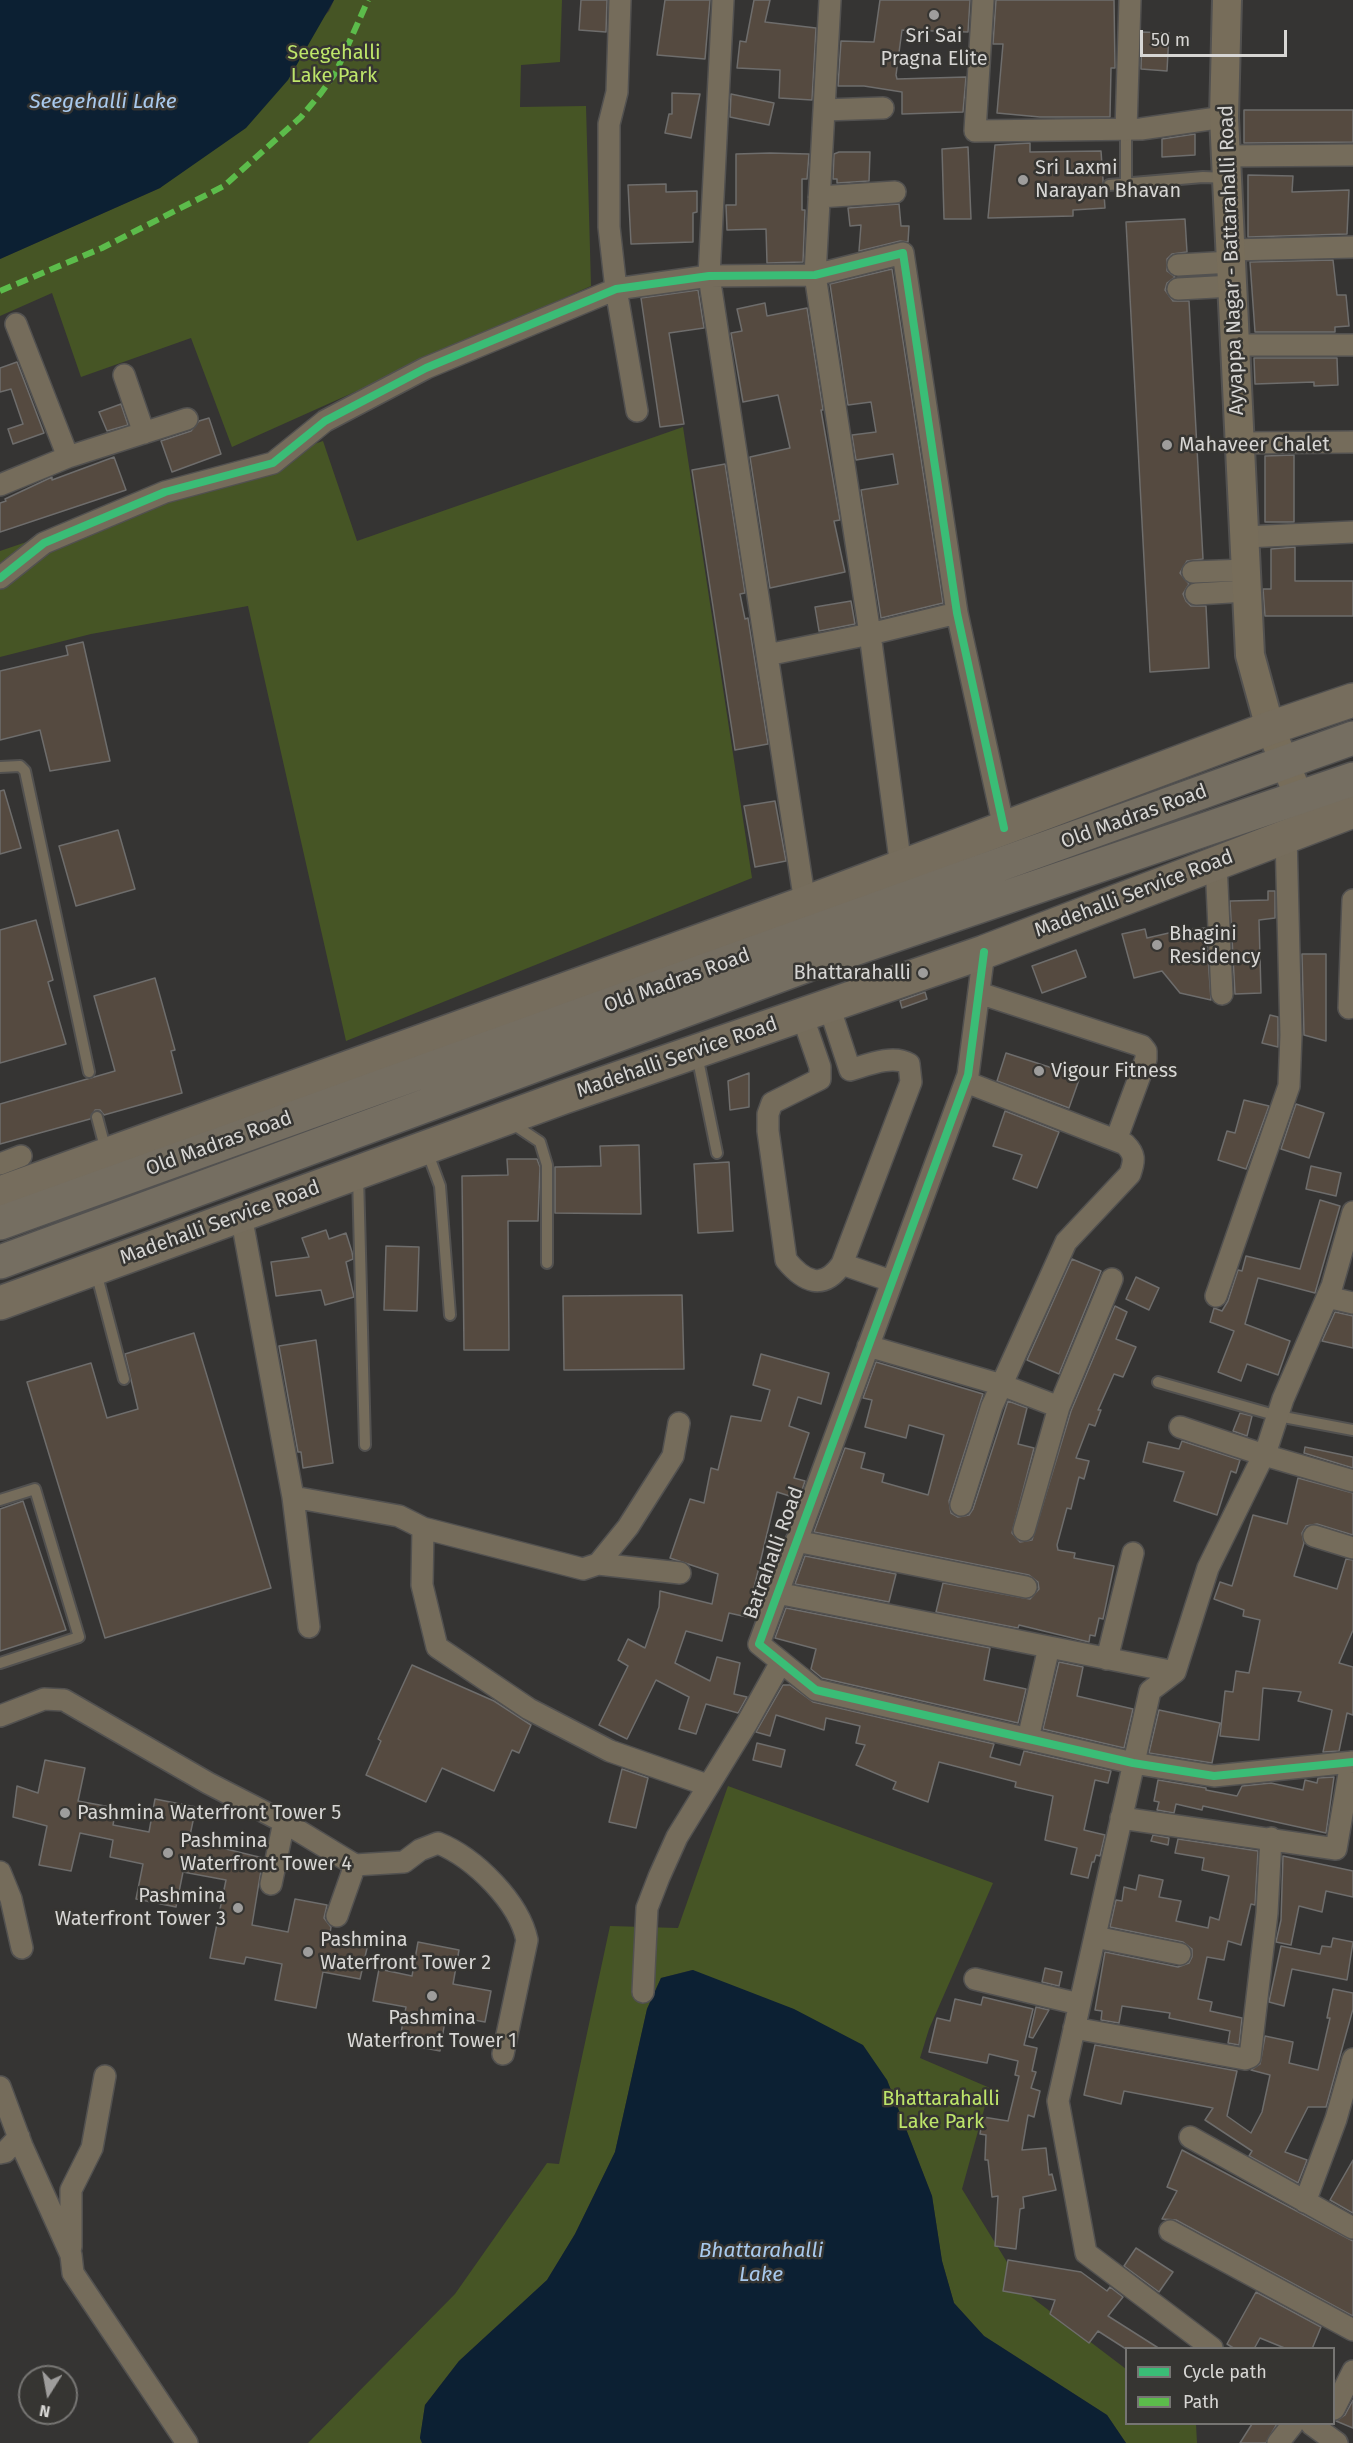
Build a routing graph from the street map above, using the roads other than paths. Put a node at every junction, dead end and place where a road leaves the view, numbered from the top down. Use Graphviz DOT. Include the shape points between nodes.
graph roads {
  1 [pos="620,0"];
  2 [pos="723,0"];
  3 [pos="830,0"];
  4 [pos="983,0"];
  5 [pos="1130,0"];
  6 [pos="1227,0"];
  7 [pos="884,108"];
  8 [pos="824,110"];
  9 [pos="1224,117"];
  10 [pos="1126,130"];
  11 [pos="1353,155"];
  12 [pos="1227,167"];
  13 [pos="1126,184"];
  14 [pos="1109,185"];
  15 [pos="895,192"];
  16 [pos="819,197"];
  17 [pos="1353,247"];
  18 [pos="1178,265"];
  19 [pos="1232,266"];
  20 [pos="815,275"];
  21 [pos="709,276"];
  22 [pos="1178,289"];
  23 [pos="616,290"];
  24 [pos="16,324"];
  25 [pos="1235,345"];
  26 [pos="1353,345"];
  27 [pos="123,375"];
  28 [pos="637,411"];
  29 [pos="187,420"];
  30 [pos="144,433"];
  31 [pos="1240,442"];
  32 [pos="1353,442"];
  33 [pos="68,457"];
  34 [pos="0,484"];
  35 [pos="1353,532"];
  36 [pos="1245,537"];
  37 [pos="1193,572"];
  38 [pos="0,578"];
  39 [pos="1247,581"];
  40 [pos="1196,594"];
  41 [pos="957,613"];
  42 [pos="870,634"];
  43 [pos="767,654"];
  44 [pos="1353,700"];
  45 [pos="1269,728"];
  46 [pos="1353,738"];
  47 [pos="1286,763"];
  48 [pos="0,767"];
  49 [pos="1353,779"];
  50 [pos="1300,799"];
  51 [pos="1353,811"];
  52 [pos="1004,828"];
  53 [pos="1286,835"];
  54 [pos="1216,862"];
  55 [pos="902,867"];
  56 [pos="1353,900"];
  57 [pos="805,903"];
  58 [pos="984,952"];
  59 [pos="979,993"];
  60 [pos="1222,994"];
  61 [pos="1349,1008"];
  62 [pos="815,1010"];
  63 [pos="696,1051"];
  64 [pos="850,1070"];
  65 [pos="89,1072"];
  66 [pos="820,1079"];
  67 [pos="966,1082"];
  68 [pos="97,1117"];
  69 [pos="505,1119"];
  70 [pos="1116,1140"];
  71 [pos="426,1148"];
  72 [pos="717,1153"];
  73 [pos="106,1154"];
  74 [pos="21,1156"];
  75 [pos="0,1164"];
  76 [pos="358,1173"];
  77 [pos="0,1193"];
  78 [pos="1353,1212"];
  79 [pos="241,1215"];
  80 [pos="0,1222"];
  81 [pos="0,1262"];
  82 [pos="547,1263"];
  83 [pos="842,1264"];
  84 [pos="95,1268"];
  85 [pos="1112,1279"];
  86 [pos="891,1281"];
  87 [pos="1216,1296"];
  88 [pos="1327,1297"];
  89 [pos="0,1303"];
  90 [pos="1353,1303"];
  91 [pos="450,1315"];
  92 [pos="868,1346"];
  93 [pos="124,1379"];
  94 [pos="1158,1382"];
  95 [pos="1002,1385"];
  96 [pos="1059,1407"];
  97 [pos="1278,1416"];
  98 [pos="679,1424"];
  99 [pos="1180,1427"];
  100 [pos="1353,1430"];
  101 [pos="365,1445"];
  102 [pos="1264,1455"];
  103 [pos="1353,1481"];
  104 [pos="293,1497"];
  105 [pos="0,1500"];
  106 [pos="961,1505"];
  107 [pos="423,1528"];
  108 [pos="1024,1530"];
  109 [pos="1314,1536"];
  110 [pos="796,1541"];
  111 [pos="1353,1548"];
  112 [pos="1133,1553"];
  113 [pos="598,1564"];
  114 [pos="680,1573"];
  115 [pos="1026,1587"];
  116 [pos="777,1593"];
  117 [pos="309,1627"];
  118 [pos="1049,1647"];
  119 [pos="1107,1659"];
  120 [pos="781,1662"];
  121 [pos="0,1663"];
  122 [pos="1175,1672"];
  123 [pos="0,1716"];
  124 [pos="1028,1738"];
  125 [pos="1352,1762"];
  126 [pos="1133,1763"];
  127 [pos="707,1785"];
  128 [pos="1121,1818"];
  129 [pos="284,1822"];
  130 [pos="1271,1838"];
  131 [pos="355,1866"];
  132 [pos="0,1872"];
  133 [pos="271,1884"];
  134 [pos="337,1916"];
  135 [pos="1095,1937"];
  136 [pos="22,1948"];
  137 [pos="1180,1954"];
  138 [pos="975,1979"];
  139 [pos="643,1992"];
  140 [pos="1079,2004"];
  141 [pos="1074,2028"];
  142 [pos="503,2054"];
  143 [pos="1353,2059"];
  144 [pos="105,2076"];
  145 [pos="2,2099"];
  146 [pos="19,2137"];
  147 [pos="1190,2137"];
  148 [pos="0,2153"];
  149 [pos="1305,2202"];
  150 [pos="1353,2228"];
  151 [pos="1170,2231"];
  152 [pos="71,2255"];
  153 [pos="1353,2330"];
  154 [pos="1209,2347"];
  155 [pos="1353,2371"];
  156 [pos="1335,2407"];
  157 [pos="1292,2425"];
  158 [pos="187,2443"];
  159 [pos="1278,2443"];
  1 -- 23 [label="street" via="617,92 609,124 609,227"];
  2 -- 21 [label="street"];
  3 -- 8 [label="street"];
  4 -- 10 [label="street" via="975,131"];
  5 -- 10 [label="street"];
  6 -- 9 [label="main road, Ayyappa Nagar - Battarahalli Road"];
  7 -- 8 [label="street"];
  8 -- 16 [label="street"];
  9 -- 10 [label="street"];
  9 -- 12 [label="main road, Ayyappa Nagar - Battarahalli Road"];
  10 -- 13 [label="lane"];
  11 -- 12 [label="street"];
  12 -- 13 [label="lane" via="1203,177"];
  12 -- 19 [label="main road, Ayyappa Nagar - Battarahalli Road"];
  13 -- 14 [label="lane"];
  15 -- 16 [label="street"];
  16 -- 20 [label="street"];
  17 -- 19 [label="street"];
  18 -- 19 [label="street"];
  19 -- 22 [label="street"];
  19 -- 25 [label="main road, Ayyappa Nagar - Battarahalli Road"];
  20 -- 21 [label="street"];
  20 -- 41 [label="street" via="903,253"];
  20 -- 42 [label="street"];
  21 -- 23 [label="street"];
  21 -- 43 [label="street"];
  23 -- 28 [label="street"];
  23 -- 38 [label="street" via="426,368 324,421 273,462 165,492 44,543"];
  24 -- 33 [label="street"];
  25 -- 26 [label="street"];
  25 -- 31 [label="main road, Ayyappa Nagar - Battarahalli Road"];
  27 -- 30 [label="street"];
  29 -- 30 [label="street"];
  30 -- 33 [label="street"];
  31 -- 32 [label="street"];
  31 -- 36 [label="main road, Ayyappa Nagar - Battarahalli Road"];
  33 -- 34 [label="street"];
  35 -- 36 [label="street"];
  36 -- 39 [label="main road, Ayyappa Nagar - Battarahalli Road"];
  37 -- 39 [label="street"];
  39 -- 40 [label="street"];
  39 -- 45 [label="main road, Ayyappa Nagar - Battarahalli Road" via="1250,655"];
  41 -- 42 [label="street"];
  41 -- 52 [label="street"];
  42 -- 43 [label="street"];
  42 -- 55 [label="street"];
  43 -- 57 [label="street"];
  44 -- 45 [label="main road"];
  45 -- 47 [label="main road, Ayyappa Nagar - Battarahalli Road"];
  45 -- 52 [label="main road"];
  46 -- 47 [label="highway, Old Madras Road"];
  47 -- 50 [label="main road, Ayyappa Nagar - Battarahalli Road"];
  47 -- 80 [label="highway, Old Madras Road"];
  48 -- 65 [label="lane" via="20,766 25,771"];
  49 -- 50 [label="highway, Old Madras Road"];
  50 -- 81 [label="highway, Old Madras Road" via="813,963"];
  51 -- 53 [label="main road, Madehalli Service Road"];
  52 -- 55 [label="main road"];
  53 -- 54 [label="main road, Madehalli Service Road"];
  53 -- 87 [label="street" via="1289,1086"];
  54 -- 58 [label="main road, Madehalli Service Road"];
  54 -- 60 [label="street"];
  55 -- 57 [label="main road"];
  56 -- 61 [label="street"];
  57 -- 73 [label="main road"];
  58 -- 59 [label="street, Batrahalli Road"];
  58 -- 62 [label="main road, Madehalli Service Road"];
  59 -- 67 [label="street, Batrahalli Road"];
  59 -- 70 [label="street" via="1142,1046 1146,1059"];
  62 -- 63 [label="main road, Madehalli Service Road"];
  62 -- 64 [label="street"];
  62 -- 66 [label="street"];
  63 -- 69 [label="main road, Madehalli Service Road"];
  63 -- 72 [label="lane"];
  64 -- 66 [label="street"];
  64 -- 83 [label="street" via="902,1060 912,1072"];
  66 -- 83 [label="street" via="772,1103 768,1131 786,1260 798,1274 813,1281 829,1278"];
  67 -- 70 [label="street"];
  67 -- 86 [label="street, Batrahalli Road"];
  68 -- 73 [label="lane"];
  69 -- 71 [label="main road, Madehalli Service Road"];
  69 -- 82 [label="lane" via="540,1142 547,1165"];
  70 -- 95 [label="street" via="1132,1151 1135,1161 1130,1174 1066,1242"];
  71 -- 76 [label="main road, Madehalli Service Road"];
  71 -- 91 [label="lane" via="440,1185"];
  73 -- 77 [label="main road"];
  74 -- 75 [label="street"];
  76 -- 79 [label="main road, Madehalli Service Road"];
  76 -- 101 [label="lane"];
  78 -- 88 [label="street"];
  79 -- 84 [label="main road, Madehalli Service Road"];
  79 -- 104 [label="street"];
  83 -- 86 [label="street"];
  84 -- 89 [label="main road, Madehalli Service Road"];
  84 -- 93 [label="lane"];
  85 -- 96 [label="street"];
  86 -- 92 [label="street, Batrahalli Road"];
  88 -- 90 [label="street"];
  88 -- 97 [label="street"];
  92 -- 95 [label="street"];
  92 -- 110 [label="street, Batrahalli Road"];
  94 -- 97 [label="lane"];
  95 -- 96 [label="street"];
  95 -- 106 [label="street"];
  96 -- 108 [label="street"];
  97 -- 100 [label="lane"];
  97 -- 102 [label="street"];
  98 -- 113 [label="street" via="673,1456 628,1527"];
  99 -- 102 [label="street"];
  102 -- 103 [label="street"];
  102 -- 122 [label="street" via="1208,1568"];
  104 -- 107 [label="street" via="399,1516"];
  104 -- 117 [label="street"];
  105 -- 121 [label="lane" via="35,1489 79,1637"];
  107 -- 113 [label="street" via="583,1569"];
  107 -- 127 [label="street" via="422,1585 437,1647 529,1710 610,1751"];
  109 -- 111 [label="street"];
  110 -- 115 [label="street"];
  110 -- 116 [label="street, Batrahalli Road"];
  112 -- 119 [label="street"];
  113 -- 114 [label="street"];
  116 -- 118 [label="street"];
  116 -- 120 [label="street, Batrahalli Road" via="759,1644"];
  118 -- 119 [label="street"];
  118 -- 124 [label="street"];
  119 -- 122 [label="street"];
  120 -- 124 [label="street, Batrahalli Road" via="816,1690"];
  120 -- 127 [label="street"];
  122 -- 126 [label="street" via="1150,1691"];
  123 -- 129 [label="street" via="44,1699 64,1700"];
  124 -- 126 [label="street, Batrahalli Road"];
  125 -- 126 [label="street, Batrahalli Road" via="1214,1776"];
  125 -- 130 [label="street" via="1336,1849"];
  126 -- 128 [label="street"];
  127 -- 139 [label="street" via="677,1836 647,1908"];
  128 -- 130 [label="street"];
  128 -- 135 [label="street"];
  129 -- 131 [label="street"];
  129 -- 133 [label="street"];
  130 -- 141 [label="street" via="1267,1913 1250,2057"];
  131 -- 134 [label="street"];
  131 -- 142 [label="street" via="404,1862 438,1843 453,1849 498,1888 523,1923 527,1940"];
  132 -- 136 [label="street" via="11,1899"];
  135 -- 137 [label="street"];
  135 -- 140 [label="street"];
  138 -- 140 [label="street"];
  140 -- 141 [label="street"];
  141 -- 154 [label="street" via="1058,2101 1086,2253"];
  143 -- 149 [label="street"];
  144 -- 152 [label="street" via="92,2148 71,2190"];
  145 -- 146 [label="street"];
  146 -- 148 [label="street"];
  146 -- 152 [label="street"];
  147 -- 149 [label="street"];
  149 -- 150 [label="street"];
  151 -- 153 [label="street"];
  152 -- 158 [label="street" via="73,2273"];
  155 -- 156 [label="street"];
  157 -- 159 [label="street"];
}
